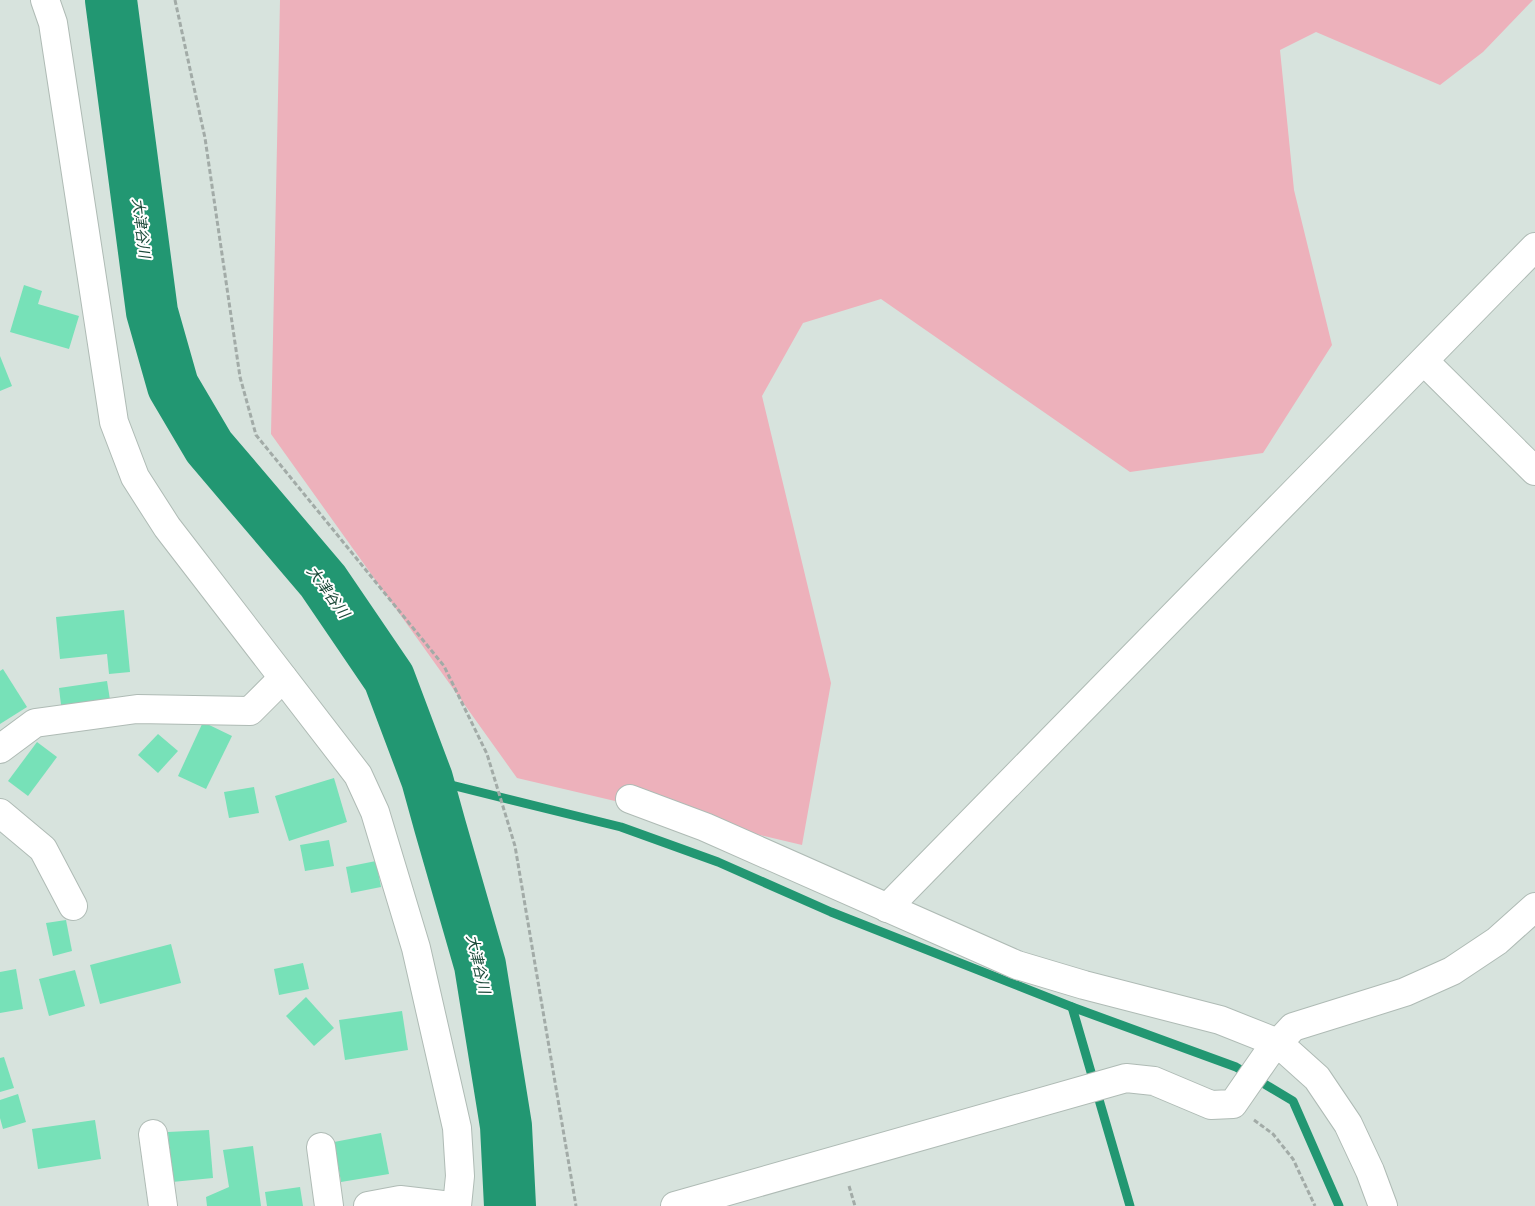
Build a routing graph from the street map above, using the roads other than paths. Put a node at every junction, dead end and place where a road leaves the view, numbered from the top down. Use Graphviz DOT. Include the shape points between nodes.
graph roads {
  1 [pos="45,0"];
  2 [pos="1535,247"];
  3 [pos="1424,361"];
  4 [pos="1535,471"];
  5 [pos="283,678"];
  6 [pos="0,749"];
  7 [pos="630,799"];
  8 [pos="0,813"];
  9 [pos="73,906"];
  10 [pos="1535,907"];
  11 [pos="887,908"];
  12 [pos="1273,1049"];
  13 [pos="153,1134"];
  14 [pos="321,1147"];
  15 [pos="164,1206"];
  16 [pos="329,1206"];
  17 [pos="368,1206"];
  18 [pos="451,1206"];
  19 [pos="457,1206"];
  20 [pos="675,1206"];
  21 [pos="1383,1206"];
  1 -- 5 [label="street" via="53,23 114,422 135,477 167,527"];
  2 -- 3 [label="street"];
  3 -- 4 [label="street"];
  3 -- 11 [label="street"];
  5 -- 6 [label="street" via="250,711 137,709 35,723"];
  5 -- 19 [label="street" via="358,775 375,812 416,948 456,1128 460,1176"];
  7 -- 11 [label="street" via="705,827"];
  8 -- 9 [label="street" via="43,849"];
  10 -- 12 [label="street" via="1497,941 1452,971 1406,992 1293,1027"];
  11 -- 12 [label="street" via="1017,965 1220,1020"];
  12 -- 20 [label="street" via="1236,1099 1211,1105 1154,1081 1126,1078"];
  12 -- 21 [label="street" via="1317,1078 1348,1124"];
  13 -- 15 [label="street"];
  14 -- 16 [label="street"];
  17 -- 18 [label="street" via="400,1200"];
}
